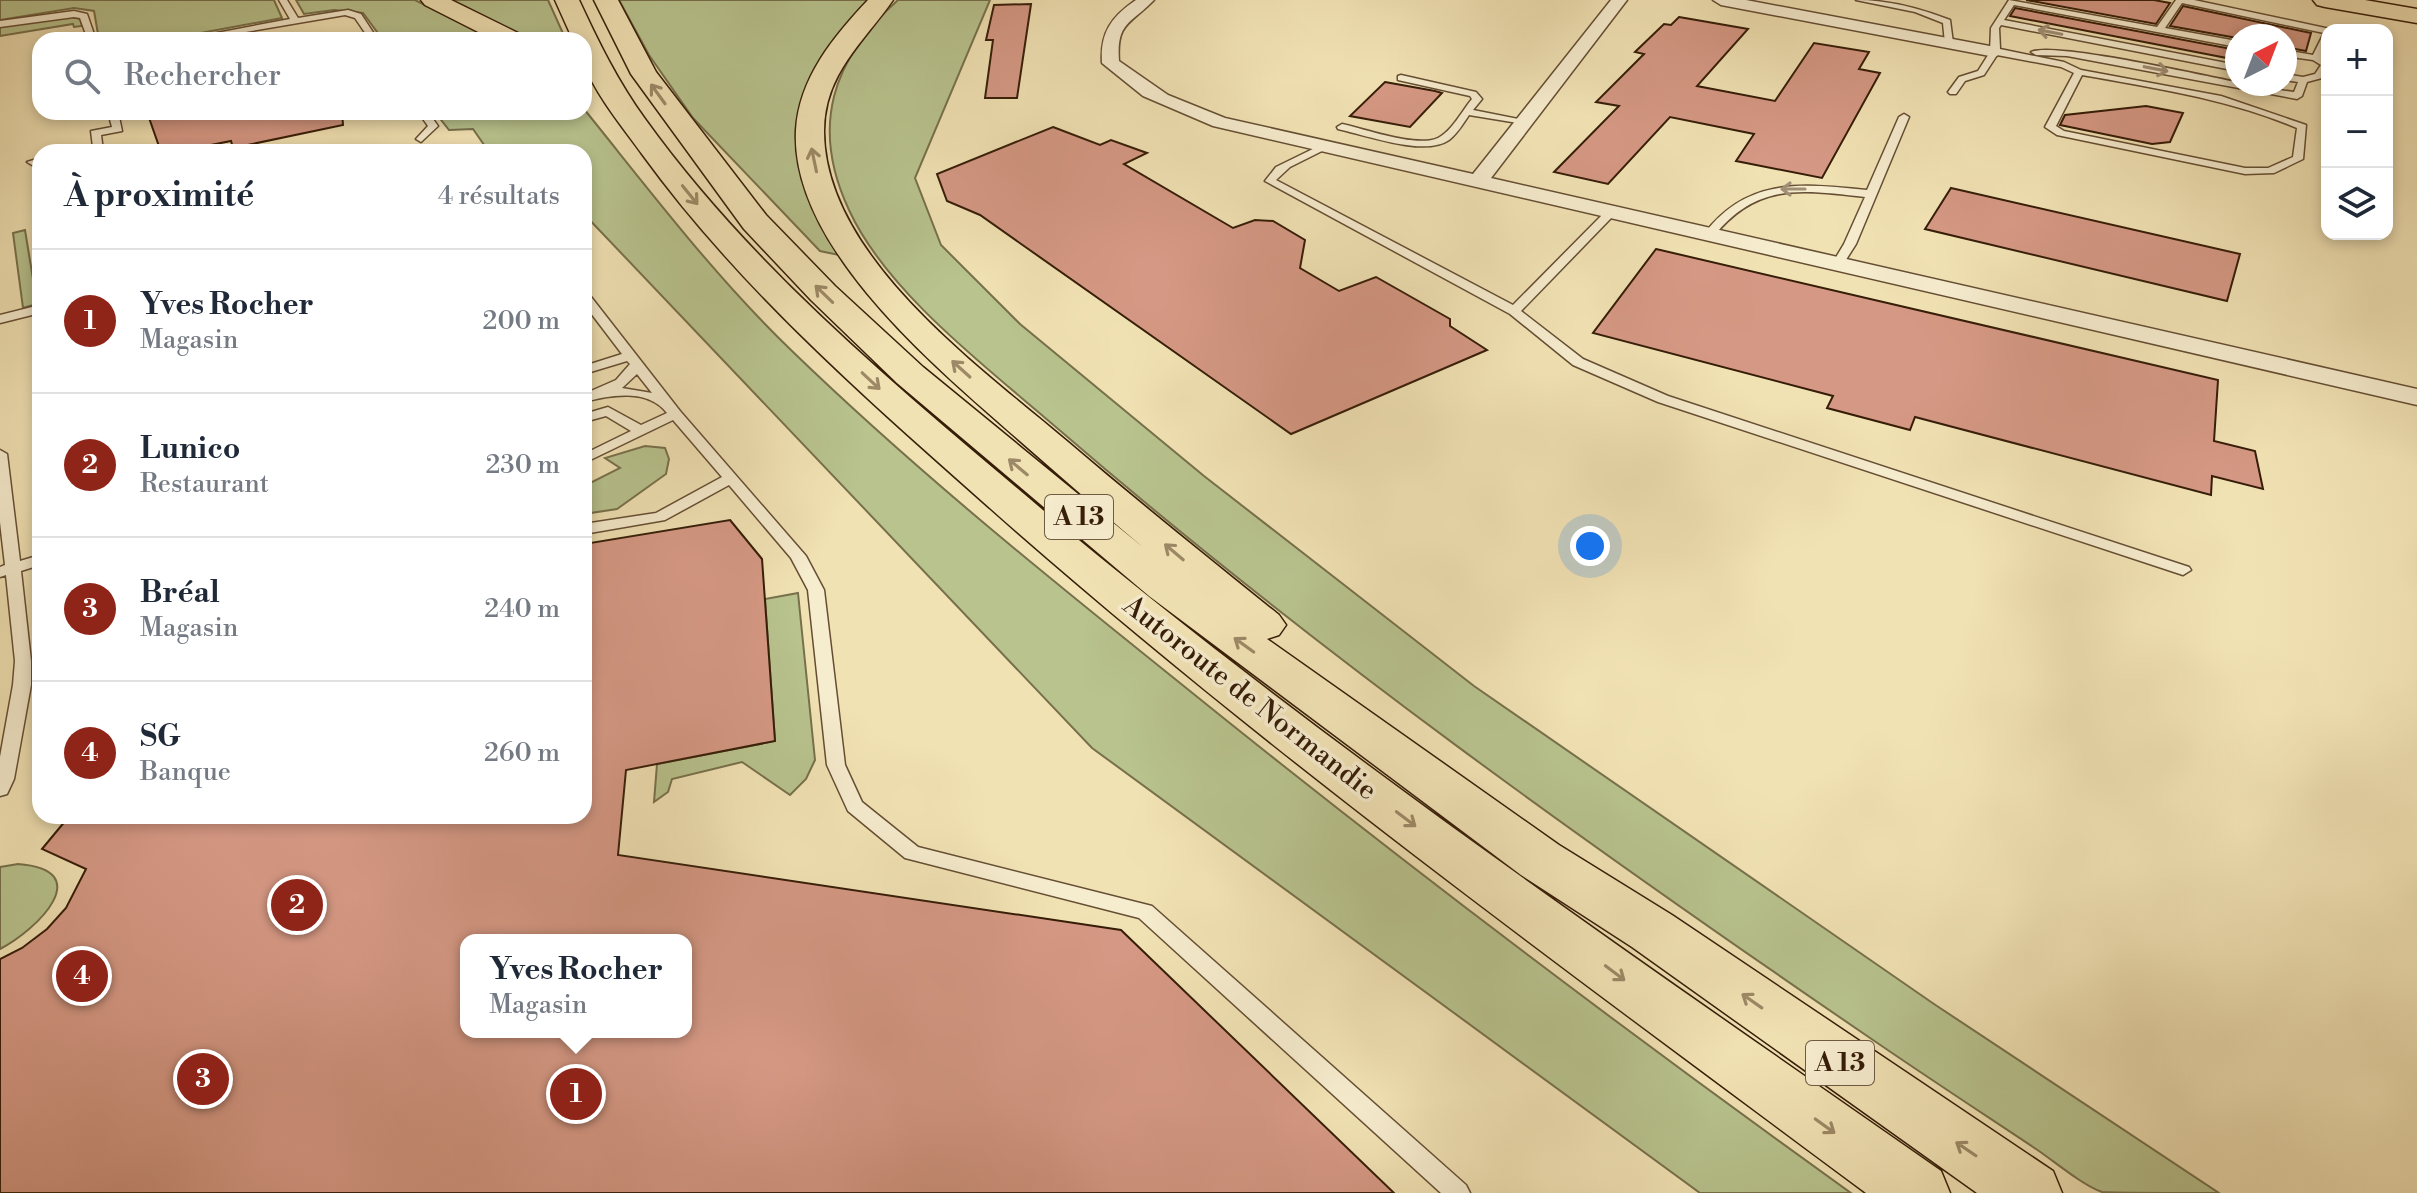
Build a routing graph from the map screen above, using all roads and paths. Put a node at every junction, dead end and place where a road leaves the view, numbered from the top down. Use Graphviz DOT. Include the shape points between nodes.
graph roads {
  1 [pos="283,0"];
  2 [pos="433,0"];
  3 [pos="567,0"];
  4 [pos="606,0"];
  5 [pos="881,0"];
  6 [pos="1146,0"];
  7 [pos="1619,0"];
  8 [pos="1721,0"];
  9 [pos="1860,0"];
  10 [pos="2181,0"];
  11 [pos="2325,0"];
  12 [pos="2012,1"];
  13 [pos="2417,16"];
  14 [pos="295,20"];
  15 [pos="1999,22"];
  16 [pos="0,24"];
  17 [pos="2159,30"];
  18 [pos="89,32"];
  19 [pos="228,32"];
  20 [pos="369,32"];
  21 [pos="497,32"];
  22 [pos="581,32"];
  23 [pos="2321,32"];
  24 [pos="2225,42"];
  25 [pos="1949,43"];
  26 [pos="2321,47"];
  27 [pos="1995,52"];
  28 [pos="592,54"];
  29 [pos="2297,55"];
  30 [pos="2316,58"];
  31 [pos="2225,66"];
  32 [pos="2079,72"];
  33 [pos="1401,78"];
  34 [pos="2297,79"];
  35 [pos="2303,80"];
  36 [pos="1953,92"];
  37 [pos="592,102"];
  38 [pos="1466,112"];
  39 [pos="1904,117"];
  40 [pos="115,120"];
  41 [pos="429,120"];
  42 [pos="1524,121"];
  43 [pos="1342,127"];
  44 [pos="642,133"];
  45 [pos="421,139"];
  46 [pos="98,144"];
  47 [pos="1325,147"];
  48 [pos="1478,181"];
  49 [pos="1871,194"];
  50 [pos="1611,212"];
  51 [pos="1710,234"];
  52 [pos="1838,264"];
  53 [pos="592,306"];
  54 [pos="32,311"];
  55 [pos="1514,311"];
  56 [pos="0,319"];
  57 [pos="633,360"];
  58 [pos="592,368"];
  59 [pos="608,391"];
  60 [pos="592,396"];
  61 [pos="2417,397"];
  62 [pos="670,408"];
  63 [pos="592,416"];
  64 [pos="641,431"];
  65 [pos="0,454"];
  66 [pos="592,455"];
  67 [pos="731,478"];
  68 [pos="592,528"];
  69 [pos="32,562"];
  70 [pos="7,570"];
  71 [pos="2183,570"];
  72 [pos="0,789"];
  73 [pos="1652,931"];
  74 [pos="1458,1193"];
  75 [pos="1918,1193"];
  76 [pos="2030,1193"];
  1 -- 14 [label="lane"];
  2 -- 21 [label="main road"];
  3 -- 22 [label="main road, A 13"];
  73 -- 4 [label="main road, A 13, one-way" via="1540,860 1164,586 910,375 755,222 644,74"];
  73 -- 5 [label="main road, one-way" via="1419,751 1104,494 938,348 868,272 824,195 812,154 811,119 829,64"];
  6 -- 47 [label="street" via="1121,16 1108,39 1111,63 1141,89 1220,122"];
  7 -- 42 [label="street"];
  8 -- 25 [label="street"];
  9 -- 25 [label="lane" via="1917,10 1947,22"];
  10 -- 17 [label="lane"];
  10 -- 23 [label="lane"];
  11 -- 13 [label="main road"];
  12 -- 15 [label="lane"];
  12 -- 17 [label="lane"];
  14 -- 19 [label="lane"];
  14 -- 20 [label="lane" via="345,12 358,16"];
  15 -- 27 [label="lane"];
  31 -- 15 [label="lane, one-way"];
  16 -- 18 [label="lane" via="74,14 84,16"];
  17 -- 24 [label="lane"];
  25 -- 27 [label="street"];
  26 -- 30 [label="lane"];
  27 -- 32 [label="lane"];
  27 -- 35 [label="lane, one-way" via="2079,55 2297,96"];
  27 -- 36 [label="lane" via="1981,73 1962,79"];
  28 -- 44 [label="main road, A 13"];
  29 -- 30 [label="lane"];
  30 -- 35 [label="lane" via="2326,64 2319,76"];
  32 -- 32 [label="lane" via="2050,127 2061,133 2245,171 2270,171 2298,159 2302,127 2273,113"];
  33 -- 38 [label="lane" via="1473,94 1477,99"];
  34 -- 35 [label="lane"];
  37 -- 44 [label="main road" via="611,122"];
  38 -- 42 [label="lane"];
  38 -- 43 [label="lane" via="1436,143"];
  39 -- 49 [label="lane"];
  40 -- 46 [label="lane" via="118,129 95,133"];
  41 -- 45 [label="lane" via="433,126"];
  42 -- 48 [label="street"];
  44 -- 75 [label="main road, Autoroute de Normandie / A 13, one-way" via="709,218 781,294 885,394 1101,582 1349,776"];
  47 -- 48 [label="street"];
  47 -- 55 [label="lane" via="1281,168 1270,181"];
  48 -- 50 [label="street"];
  49 -- 51 [label="lane, one-way" via="1775,189 1722,215"];
  49 -- 52 [label="lane"];
  50 -- 51 [label="street"];
  50 -- 55 [label="lane"];
  51 -- 52 [label="street"];
  52 -- 61 [label="street"];
  53 -- 57 [label="lane"];
  54 -- 56 [label="lane"];
  55 -- 71 [label="lane" via="1578,362 1663,399"];
  57 -- 58 [label="lane"];
  57 -- 59 [label="lane" via="624,382"];
  57 -- 62 [label="lane"];
  59 -- 60 [label="lane"];
  59 -- 62 [label="lane" via="638,393"];
  62 -- 64 [label="lane"];
  62 -- 67 [label="lane"];
  63 -- 64 [label="lane" via="608,411"];
  64 -- 66 [label="lane"];
  65 -- 70 [label="lane"];
  67 -- 68 [label="lane" via="660,517"];
  67 -- 74 [label="lane" via="798,556 816,590 836,765 855,806 912,853 1145,912"];
  69 -- 70 [label="lane"];
  70 -- 72 [label="lane" via="19,611 22,685"];
  76 -- 73 [label="main road, A 13, one-way"];
}
